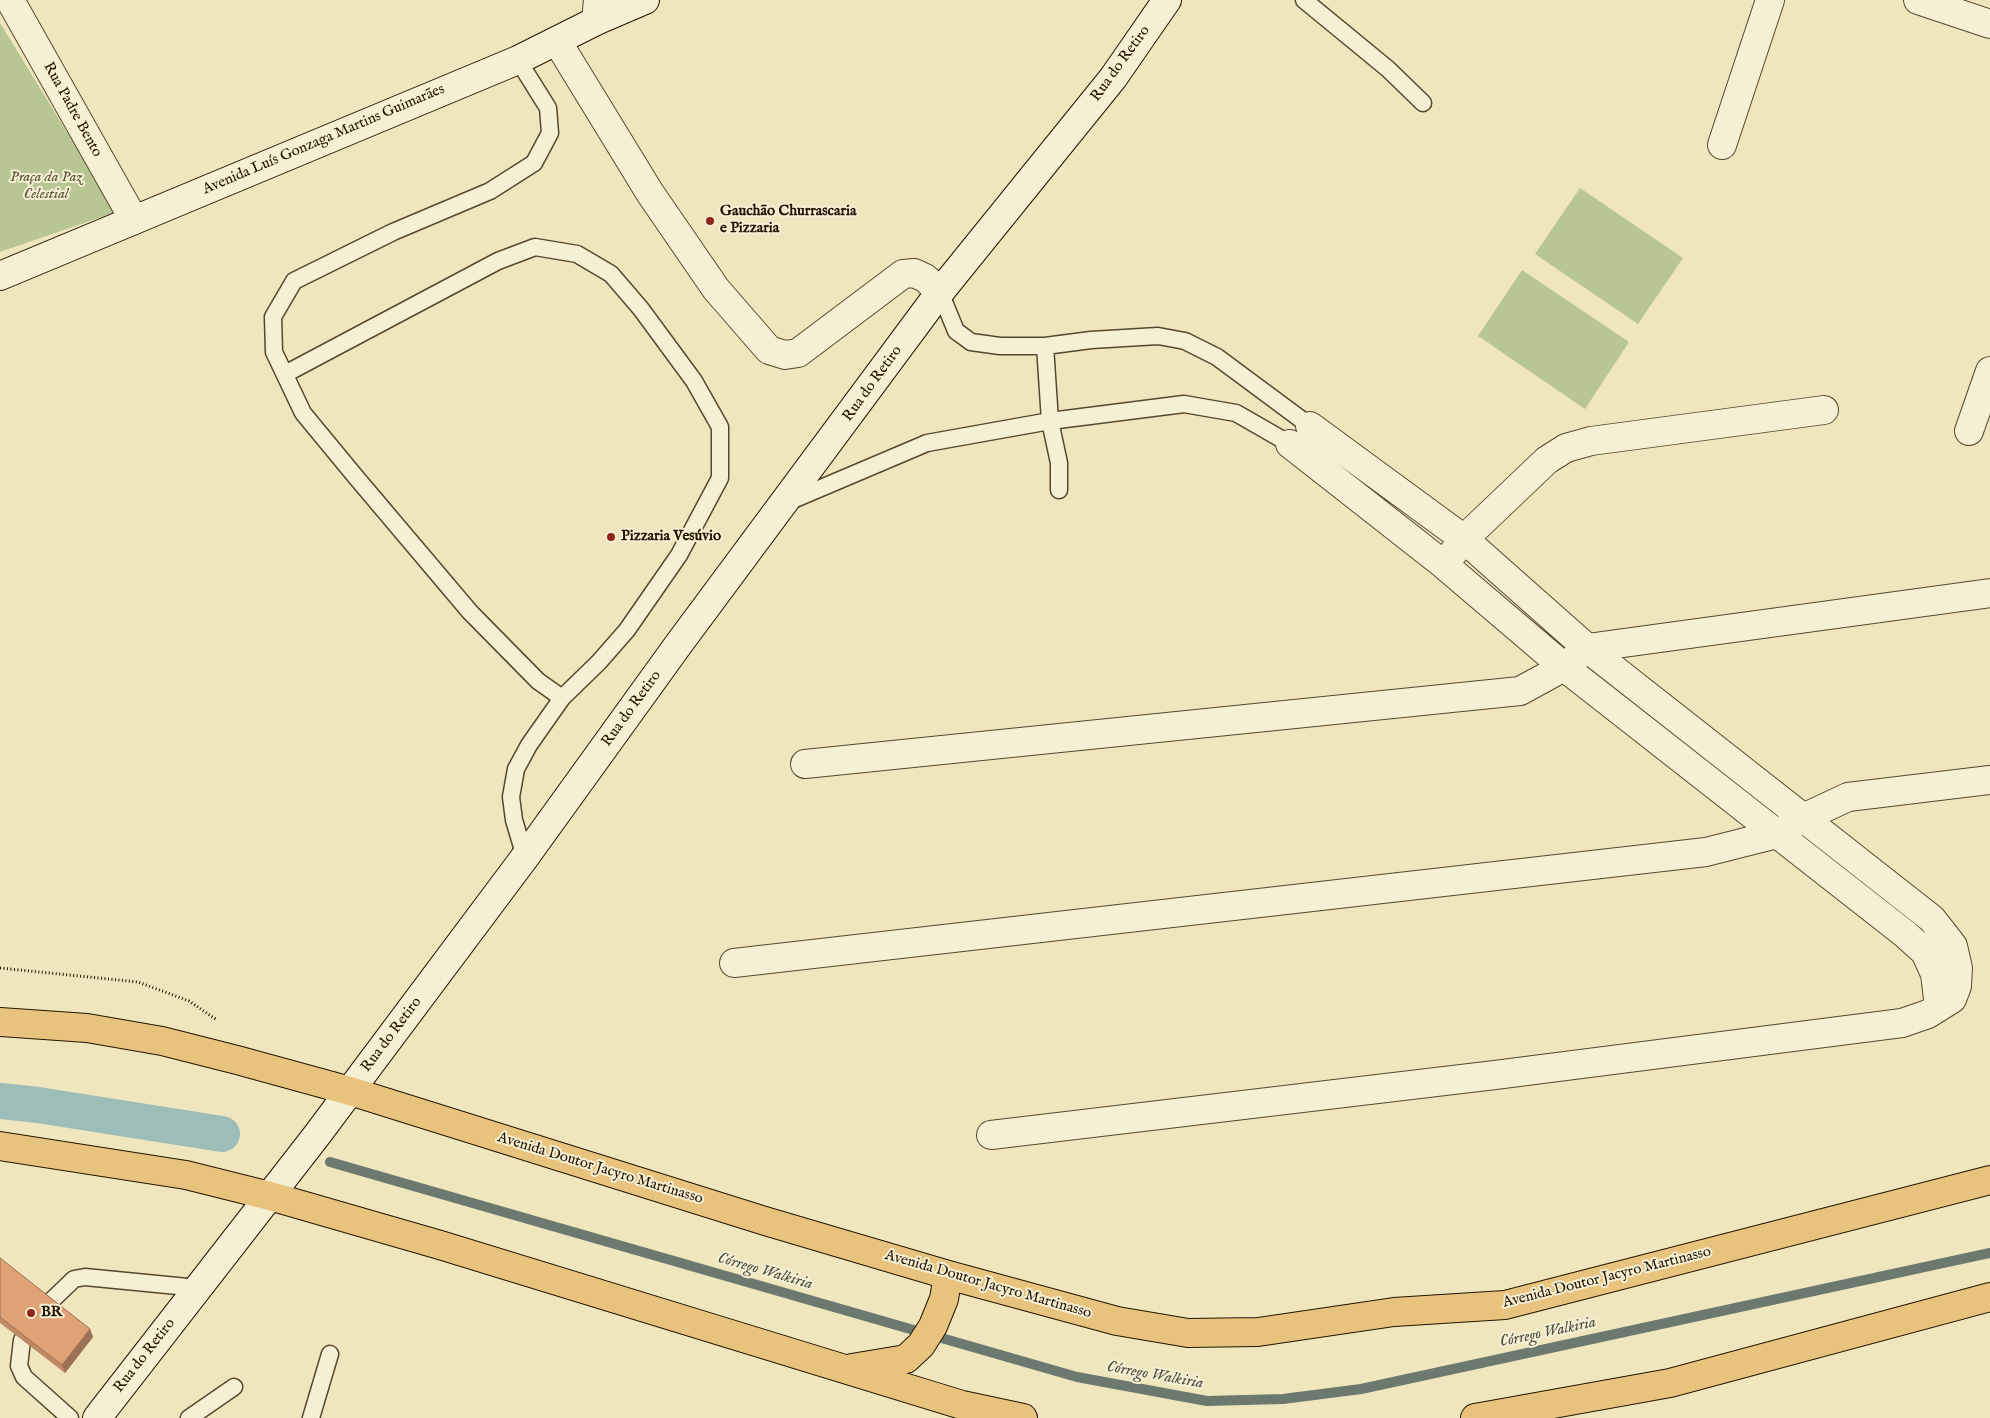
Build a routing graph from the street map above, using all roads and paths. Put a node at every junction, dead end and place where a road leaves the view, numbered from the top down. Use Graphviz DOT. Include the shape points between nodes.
graph roads {
  1 [pos="10,0"];
  2 [pos="645,0"];
  3 [pos="1166,0"];
  4 [pos="1304,0"];
  5 [pos="1770,0"];
  6 [pos="1918,0"];
  7 [pos="597,11"];
  8 [pos="1990,24"];
  9 [pos="557,41"];
  10 [pos="518,60"];
  11 [pos="1423,103"];
  12 [pos="1722,145"];
  13 [pos="134,220"];
  14 [pos="0,276"];
  15 [pos="940,292"];
  16 [pos="1045,346"];
  17 [pos="1990,371"];
  18 [pos="285,374"];
  19 [pos="1824,410"];
  20 [pos="1050,421"];
  21 [pos="1310,426"];
  22 [pos="1969,431"];
  23 [pos="1290,444"];
  24 [pos="1059,490"];
  25 [pos="784,504"];
  26 [pos="1464,539"];
  27 [pos="1443,564"];
  28 [pos="1990,593"];
  29 [pos="1586,648"];
  30 [pos="1564,667"];
  31 [pos="562,698"];
  32 [pos="805,764"];
  33 [pos="1990,780"];
  34 [pos="1803,818"];
  35 [pos="1777,834"];
  36 [pos="525,857"];
  37 [pos="734,964"];
  38 [pos="0,968"];
  39 [pos="1939,1007"];
  40 [pos="218,1021"];
  41 [pos="0,1022"];
  42 [pos="342,1101"];
  43 [pos="991,1135"];
  44 [pos="0,1146"];
  45 [pos="1990,1180"];
  46 [pos="277,1187"];
  47 [pos="946,1287"];
  48 [pos="198,1288"];
  49 [pos="1990,1297"];
  50 [pos="49,1303"];
  51 [pos="22,1340"];
  52 [pos="330,1354"];
  53 [pos="845,1369"];
  54 [pos="234,1388"];
  55 [pos="70,1418"];
  56 [pos="97,1418"];
  57 [pos="189,1418"];
  58 [pos="311,1418"];
  59 [pos="1023,1418"];
  60 [pos="1475,1418"];
  1 -- 13 [label="street, Rua Padre Bento"];
  2 -- 7 [label="street, Avenida Luís Gonzaga Martins Guimarães"];
  3 -- 15 [label="street, Rua do Retiro" via="1113,78"];
  4 -- 11 [label="lane" via="1388,69"];
  5 -- 12 [label="street"];
  6 -- 8 [label="street"];
  7 -- 9 [label="street, Avenida Luís Gonzaga Martins Guimarães"];
  9 -- 10 [label="street, Avenida Luís Gonzaga Martins Guimarães"];
  9 -- 15 [label="street" via="650,193 710,281 769,350 785,355 798,353 903,274 914,273 925,278"];
  10 -- 13 [label="street, Avenida Luís Gonzaga Martins Guimarães"];
  10 -- 18 [label="lane" via="548,108 550,133 534,163 490,191 393,232 294,282 273,317 274,352"];
  13 -- 14 [label="street, Avenida Luís Gonzaga Martins Guimarães"];
  15 -- 16 [label="lane" via="956,331 971,342"];
  15 -- 25 [label="street, Rua do Retiro"];
  16 -- 20 [label="lane"];
  16 -- 21 [label="lane" via="1158,336 1186,341 1217,358"];
  17 -- 22 [label="street"];
  18 -- 31 [label="lane" via="303,413 464,605 538,681"];
  18 -- 31 [label="lane" via="498,261 535,247 577,254 611,274 694,382 720,427 720,478 679,555 627,630"];
  19 -- 26 [label="street" via="1590,441 1566,448 1547,460"];
  20 -- 23 [label="lane" via="1184,404 1236,413"];
  20 -- 24 [label="lane" via="1059,463"];
  20 -- 25 [label="lane" via="927,443"];
  21 -- 26 [label="street"];
  23 -- 27 [label="street"];
  25 -- 36 [label="street, Rua do Retiro"];
  26 -- 27 [label="street"];
  26 -- 29 [label="street"];
  27 -- 30 [label="street"];
  28 -- 29 [label="street"];
  29 -- 30 [label="street"];
  29 -- 34 [label="street"];
  30 -- 32 [label="street" via="1520,691"];
  30 -- 35 [label="street"];
  31 -- 36 [label="lane" via="516,769 511,797"];
  33 -- 34 [label="street" via="1848,797"];
  34 -- 35 [label="street"];
  34 -- 39 [label="street" via="1932,919 1952,946 1958,968 1957,986 1952,999"];
  35 -- 37 [label="street" via="1706,852"];
  35 -- 39 [label="street" via="1925,952 1935,974"];
  36 -- 42 [label="street, Rua do Retiro"];
  38 -- 40 [label="path" via="138,982 189,1001"];
  39 -- 43 [label="street" via="1902,1023"];
  41 -- 42 [label="main road, Avenida Doutor Jacyro Martinasso" via="87,1028 162,1041"];
  42 -- 46 [label="street, Rua do Retiro"];
  42 -- 47 [label="main road, Avenida Doutor Jacyro Martinasso" via="765,1221"];
  44 -- 46 [label="main road"];
  45 -- 47 [label="main road, Avenida Doutor Jacyro Martinasso" via="1505,1305 1394,1312 1258,1332 1188,1334"];
  46 -- 48 [label="street, Rua do Retiro"];
  46 -- 53 [label="main road" via="440,1244"];
  47 -- 53 [label="main road" via="925,1339 906,1359"];
  48 -- 50 [label="lane" via="85,1277 74,1279"];
  48 -- 56 [label="street, Rua do Retiro"];
  49 -- 60 [label="main road" via="1670,1383"];
  51 -- 55 [label="lane" via="19,1366 24,1377"];
  52 -- 58 [label="lane"];
  53 -- 59 [label="main road" via="962,1405"];
  54 -- 57 [label="lane"];
}
